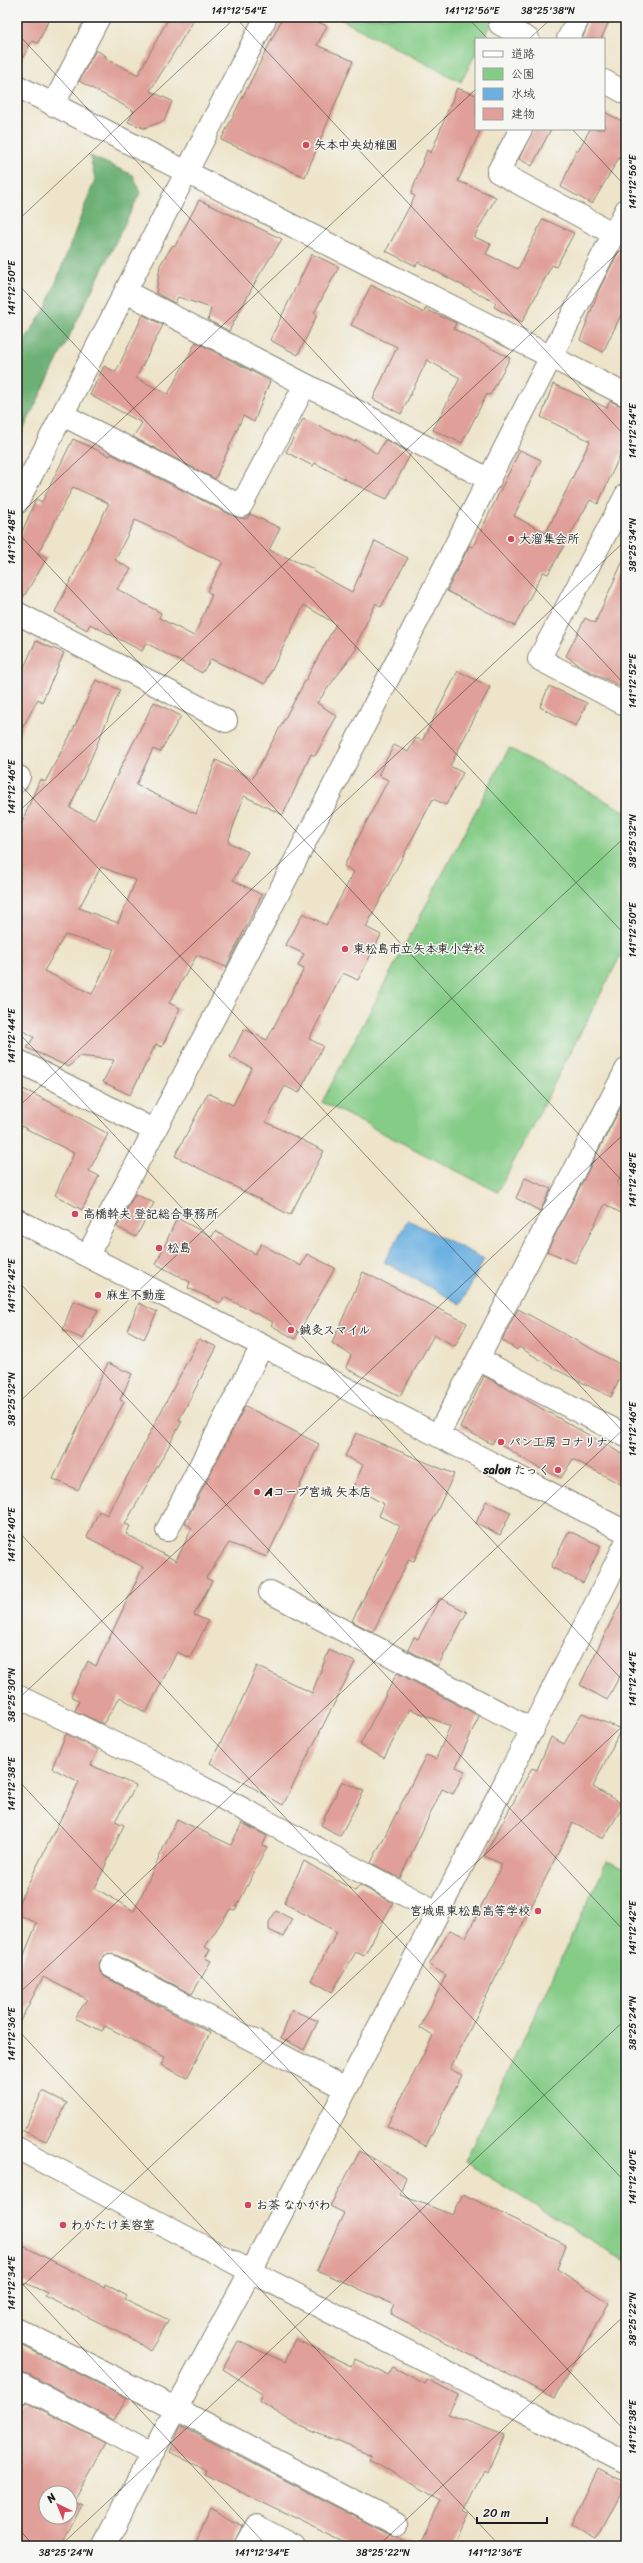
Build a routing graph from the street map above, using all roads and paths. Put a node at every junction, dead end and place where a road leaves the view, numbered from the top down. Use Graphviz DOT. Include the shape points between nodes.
graph roads {
  1 [pos="99,17"];
  2 [pos="266,17"];
  3 [pos="579,17"];
  4 [pos="500,24"];
  5 [pos="526,38"];
  6 [pos="568,38"];
  7 [pos="605,82"];
  8 [pos="17,86"];
  9 [pos="626,93"];
  10 [pos="53,105"];
  11 [pos="520,130"];
  12 [pos="187,174"];
  13 [pos="626,210"];
  14 [pos="614,234"];
  15 [pos="126,292"];
  16 [pos="551,356"];
  17 [pos="305,385"];
  18 [pos="626,395"];
  19 [pos="63,415"];
  20 [pos="490,480"];
  21 [pos="626,495"];
  22 [pos="17,503"];
  23 [pos="17,613"];
  24 [pos="626,705"];
  25 [pos="226,721"];
  26 [pos="17,776"];
  27 [pos="17,781"];
  28 [pos="17,1060"];
  29 [pos="626,1070"];
  30 [pos="155,1131"];
  31 [pos="17,1220"];
  32 [pos="87,1256"];
  33 [pos="262,1346"];
  34 [pos="478,1359"];
  35 [pos="438,1436"];
  36 [pos="626,1436"];
  37 [pos="168,1530"];
  38 [pos="626,1532"];
  39 [pos="626,1543"];
  40 [pos="270,1592"];
  41 [pos="17,1696"];
  42 [pos="533,1730"];
  43 [pos="438,1912"];
  44 [pos="111,1966"];
  45 [pos="346,2089"];
  46 [pos="17,2148"];
  47 [pos="250,2271"];
  48 [pos="17,2329"];
  49 [pos="17,2394"];
  50 [pos="175,2408"];
  51 [pos="151,2454"];
  52 [pos="626,2463"];
  53 [pos="396,2524"];
  54 [pos="104,2546"];
  55 [pos="245,2546"];
  56 [pos="294,2546"];
  1 -- 10 [label="street"];
  2 -- 12 [label="street"];
  3 -- 6 [label="street"];
  4 -- 5 [label="street"];
  7 -- 9 [label="street"];
  8 -- 10 [label="street"];
  10 -- 12 [label="street"];
  11 -- 14 [label="street" via="498,172"];
  12 -- 15 [label="street"];
  12 -- 16 [label="street"];
  13 -- 14 [label="street"];
  14 -- 16 [label="street"];
  15 -- 17 [label="street"];
  15 -- 19 [label="street"];
  16 -- 18 [label="street"];
  16 -- 20 [label="street"];
  17 -- 19 [label="street" via="241,506"];
  17 -- 20 [label="street"];
  19 -- 22 [label="street"];
  20 -- 30 [label="street"];
  21 -- 24 [label="street" via="539,659"];
  23 -- 25 [label="street"];
  26 -- 27 [label="street"];
  28 -- 30 [label="street"];
  29 -- 34 [label="street"];
  30 -- 32 [label="street"];
  31 -- 32 [label="street"];
  32 -- 33 [label="street"];
  33 -- 35 [label="street"];
  33 -- 37 [label="street"];
  34 -- 35 [label="street"];
  34 -- 36 [label="street"];
  35 -- 38 [label="street"];
  39 -- 42 [label="street"];
  40 -- 42 [label="street"];
  41 -- 43 [label="street" via="175,1773"];
  42 -- 43 [label="street"];
  43 -- 45 [label="street"];
  44 -- 45 [label="street"];
  45 -- 47 [label="street"];
  46 -- 47 [label="street"];
  47 -- 50 [label="street"];
  47 -- 52 [label="street"];
  48 -- 50 [label="street"];
  49 -- 51 [label="street" via="22,2385"];
  50 -- 51 [label="street"];
  50 -- 53 [label="street"];
  51 -- 54 [label="street"];
  55 -- 56 [label="street" via="256,2526"];
}
